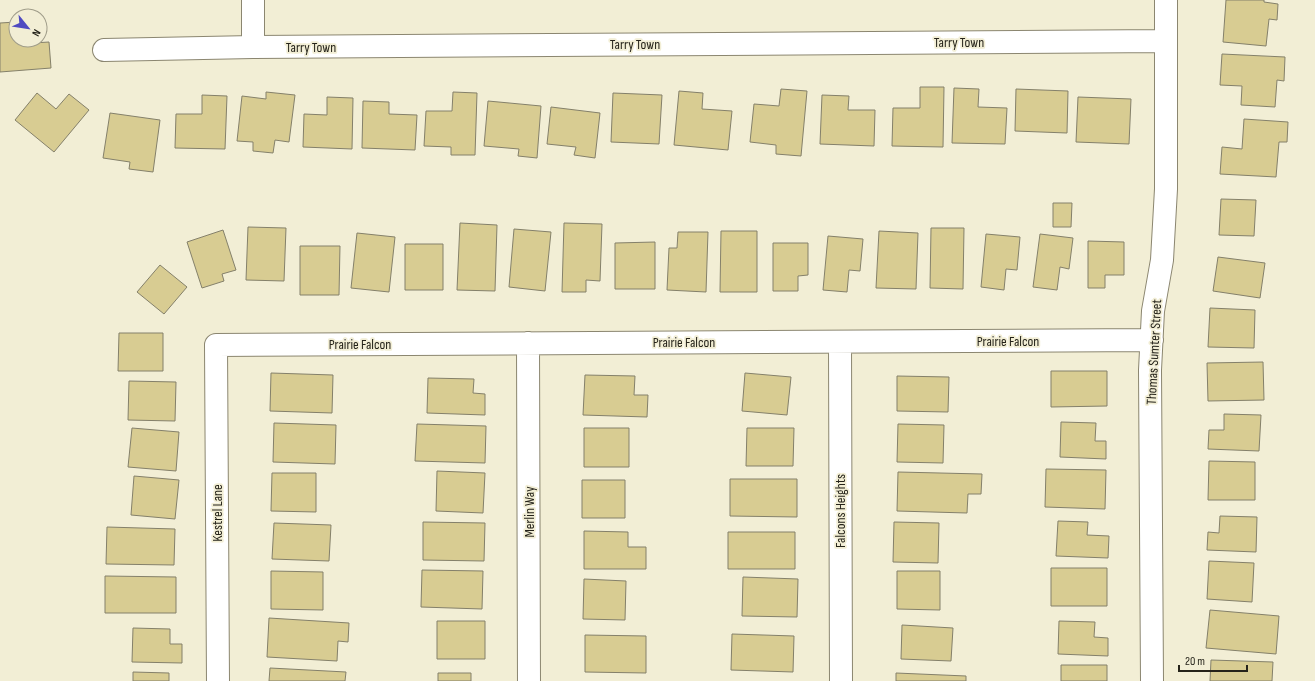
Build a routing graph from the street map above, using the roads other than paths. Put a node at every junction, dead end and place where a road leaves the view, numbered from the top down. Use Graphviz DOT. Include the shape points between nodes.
graph roads {
  1 [pos="253,0"];
  2 [pos="1166,0"];
  3 [pos="1166,41"];
  4 [pos="253,47"];
  5 [pos="104,50"];
  6 [pos="1152,340"];
  7 [pos="840,342"];
  8 [pos="528,343"];
  9 [pos="216,345"];
  10 [pos="218,681"];
  11 [pos="529,681"];
  12 [pos="841,681"];
  13 [pos="1152,681"];
  1 -- 4 [label="street"];
  2 -- 3 [label="street, Thomas Sumter Street"];
  3 -- 4 [label="street, Tarry Town"];
  3 -- 6 [label="street, Thomas Sumter Street" via="1166,188 1162,260 1153,311"];
  4 -- 5 [label="street, Tarry Town"];
  6 -- 7 [label="street, Prairie Falcon"];
  6 -- 13 [label="street, Thomas Sumter Street"];
  7 -- 8 [label="street, Prairie Falcon"];
  7 -- 12 [label="street, Falcons Heights"];
  8 -- 9 [label="street, Prairie Falcon"];
  8 -- 11 [label="street, Merlin Way"];
  9 -- 10 [label="street, Kestrel Lane"];
}
